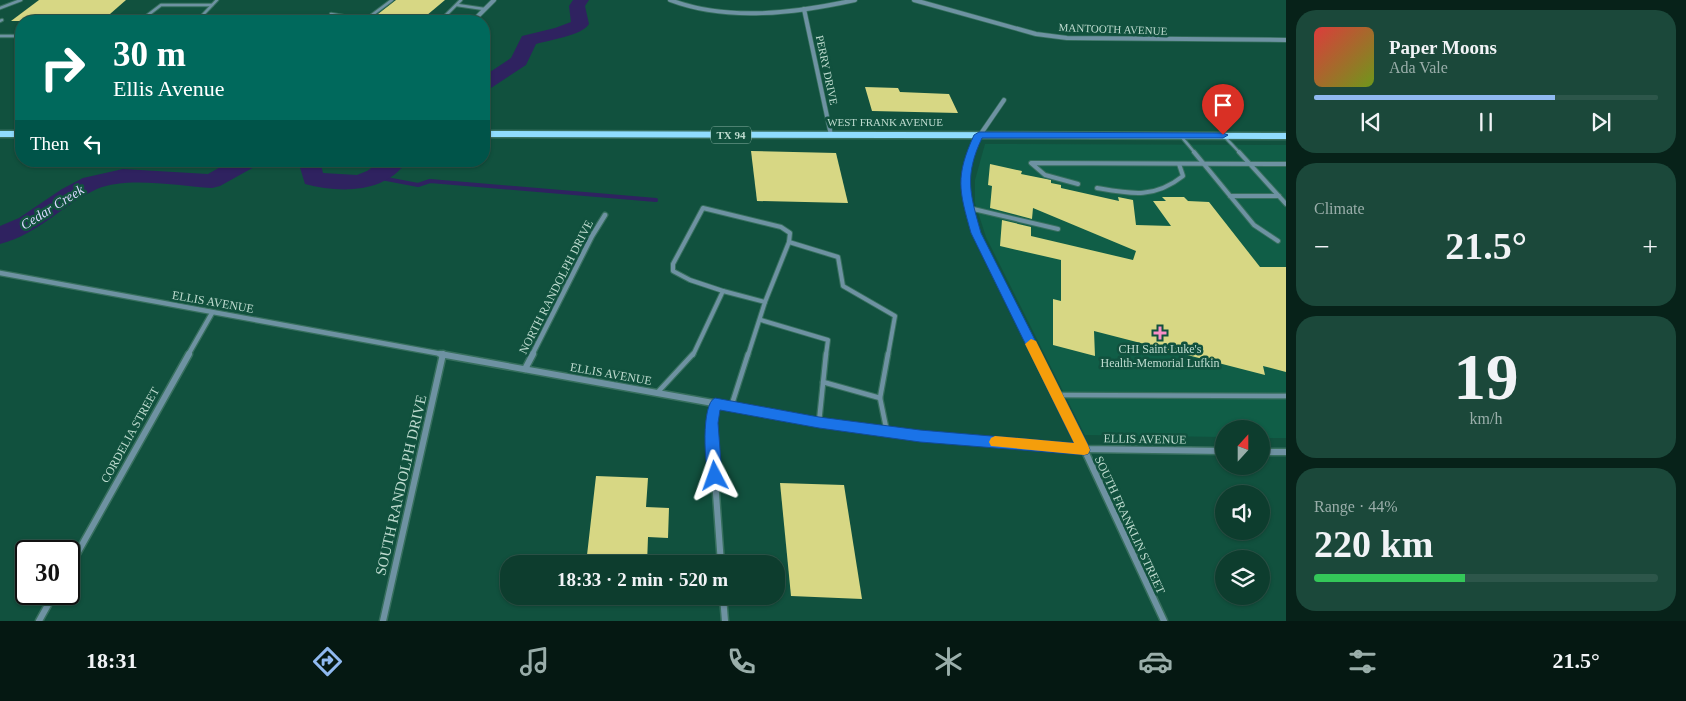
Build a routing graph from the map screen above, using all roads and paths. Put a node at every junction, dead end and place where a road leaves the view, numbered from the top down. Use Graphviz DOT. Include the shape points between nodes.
graph roads {
  1 [pos="21,0"];
  2 [pos="216,0"];
  3 [pos="392,0"];
  4 [pos="461,0"];
  5 [pos="494,0"];
  6 [pos="670,0"];
  7 [pos="855,0"];
  8 [pos="914,0"];
  9 [pos="212,5"];
  10 [pos="457,5"];
  11 [pos="0,8"];
  12 [pos="484,9"];
  13 [pos="804,9"];
  14 [pos="332,14"];
  15 [pos="148,15"];
  16 [pos="203,15"];
  17 [pos="337,15"];
  18 [pos="373,15"];
  19 [pos="446,15"];
  20 [pos="478,15"];
  21 [pos="0,36"];
  22 [pos="15,36"];
  23 [pos="1286,40"];
  24 [pos="1004,100"];
  25 [pos="0,134"];
  26 [pos="15,134"];
  27 [pos="490,134"];
  28 [pos="831,135"];
  29 [pos="979,135"];
  30 [pos="1180,135"];
  31 [pos="1223,135"];
  32 [pos="1286,136"];
  33 [pos="1179,164"];
  34 [pos="1203,164"];
  35 [pos="1250,164"];
  36 [pos="1286,164"];
  37 [pos="1078,184"];
  38 [pos="1097,188"];
  39 [pos="1230,196"];
  40 [pos="1279,196"];
  41 [pos="1286,204"];
  42 [pos="969,208"];
  43 [pos="605,215"];
  44 [pos="1058,229"];
  45 [pos="1278,241"];
  46 [pos="790,242"];
  47 [pos="0,273"];
  48 [pos="723,291"];
  49 [pos="765,302"];
  50 [pos="212,313"];
  51 [pos="760,320"];
  52 [pos="444,354"];
  53 [pos="525,369"];
  54 [pos="823,382"];
  55 [pos="657,394"];
  56 [pos="1057,395"];
  57 [pos="1286,396"];
  58 [pos="880,398"];
  59 [pos="715,404"];
  60 [pos="731,407"];
  61 [pos="819,422"];
  62 [pos="887,432"];
  63 [pos="1084,450"];
  64 [pos="1215,451"];
  65 [pos="1270,452"];
  66 [pos="1286,452"];
  67 [pos="80,548"];
  68 [pos="720,555"];
  69 [pos="48,605"];
  70 [pos="724,605"];
  71 [pos="39,621"];
  72 [pos="383,621"];
  73 [pos="725,621"];
  74 [pos="1164,621"];
  1 -- 11 [label="lane"];
  2 -- 9 [label="lane"];
  3 -- 18 [label="lane"];
  4 -- 10 [label="lane"];
  5 -- 12 [label="street"];
  6 -- 13 [label="street" via="706,10"];
  7 -- 13 [label="street"];
  8 -- 23 [label="street, MANTOOTH AVENUE" via="1036,34 1067,38"];
  9 -- 15 [label="lane" via="160,5"];
  9 -- 16 [label="lane"];
  10 -- 12 [label="lane"];
  10 -- 19 [label="lane"];
  12 -- 20 [label="street"];
  13 -- 28 [label="street, PERRY DRIVE"];
  14 -- 17 [label="lane"];
  21 -- 22 [label="lane"];
  24 -- 29 [label="street, SOUTH FRANKLIN STREET"];
  25 -- 26 [label="main road"];
  27 -- 28 [label="main road, WEST FRANK AVENUE / TX 94"];
  28 -- 29 [label="main road, WEST FRANK AVENUE / TX 94"];
  29 -- 30 [label="main road, WEST FRANK AVENUE / TX 94"];
  29 -- 42 [label="street, SOUTH FRANKLIN STREET" via="965,172"];
  30 -- 31 [label="main road, WEST FRANK AVENUE / TX 94"];
  30 -- 34 [label="lane"];
  31 -- 32 [label="main road, WEST FRANK AVENUE / TX 94"];
  31 -- 35 [label="lane"];
  33 -- 34 [label="lane"];
  33 -- 37 [label="lane" via="1031,163 1045,175"];
  33 -- 38 [label="lane" via="1183,176 1171,187 1141,195"];
  34 -- 35 [label="lane"];
  34 -- 39 [label="lane"];
  35 -- 36 [label="lane"];
  35 -- 40 [label="lane"];
  39 -- 40 [label="lane"];
  39 -- 45 [label="lane" via="1260,231"];
  40 -- 41 [label="lane"];
  42 -- 44 [label="lane"];
  42 -- 56 [label="street, SOUTH FRANKLIN STREET" via="976,233"];
  43 -- 53 [label="street, NORTH RANDOLPH DRIVE"];
  46 -- 48 [label="lane" via="790,233 781,227 703,208 673,264 673,271"];
  46 -- 49 [label="lane"];
  46 -- 58 [label="lane" via="838,257 843,286 895,316"];
  47 -- 50 [label="street, ELLIS AVENUE"];
  48 -- 49 [label="lane"];
  48 -- 55 [label="lane" via="692,357"];
  49 -- 51 [label="lane"];
  50 -- 52 [label="street, ELLIS AVENUE"];
  50 -- 67 [label="street, CORDELIA STREET"];
  51 -- 54 [label="lane" via="828,340"];
  51 -- 60 [label="lane"];
  52 -- 53 [label="street, ELLIS AVENUE"];
  52 -- 72 [label="street, SOUTH RANDOLPH DRIVE"];
  53 -- 55 [label="street, ELLIS AVENUE"];
  54 -- 58 [label="lane"];
  54 -- 61 [label="lane"];
  55 -- 59 [label="street, ELLIS AVENUE"];
  56 -- 57 [label="lane"];
  56 -- 63 [label="street, SOUTH FRANKLIN STREET"];
  58 -- 62 [label="lane"];
  59 -- 60 [label="street, ELLIS AVENUE"];
  59 -- 68 [label="street" via="711,423"];
  60 -- 61 [label="street, ELLIS AVENUE"];
  61 -- 62 [label="street, ELLIS AVENUE"];
  62 -- 63 [label="street, ELLIS AVENUE"];
  63 -- 64 [label="street, ELLIS AVENUE"];
  63 -- 74 [label="street, SOUTH FRANKLIN STREET"];
  65 -- 66 [label="street"];
  69 -- 71 [label="street"];
  70 -- 73 [label="street"];
}
